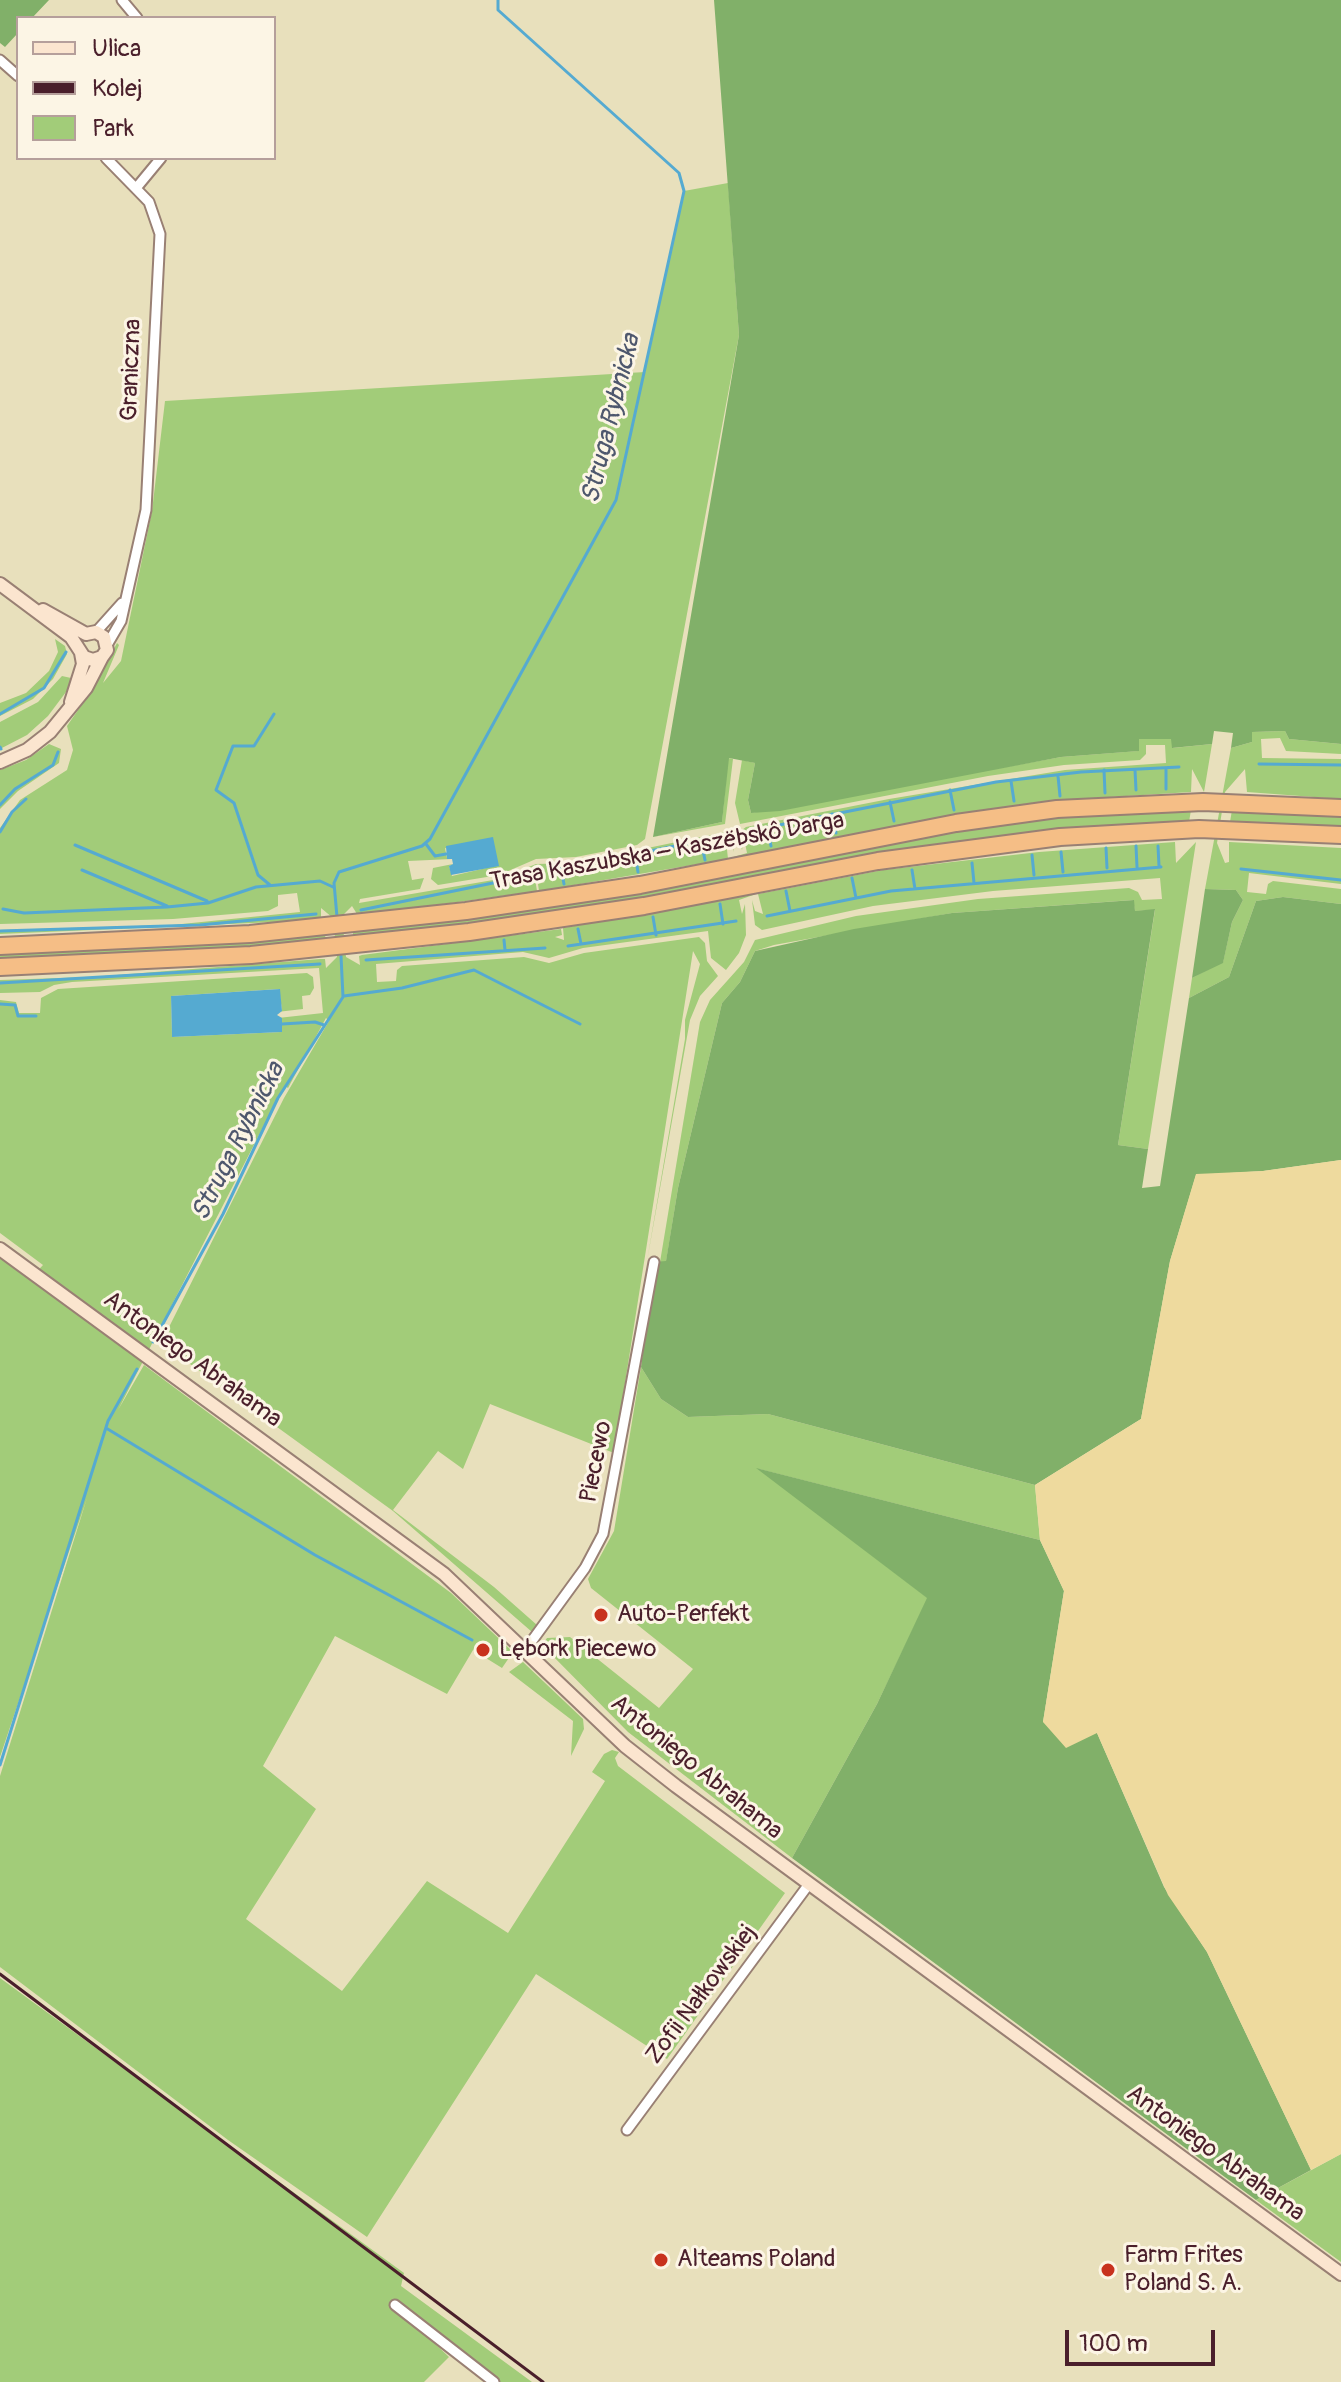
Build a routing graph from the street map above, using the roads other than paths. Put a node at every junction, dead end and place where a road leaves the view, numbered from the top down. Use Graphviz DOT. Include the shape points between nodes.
graph roads {
  1 [pos="122,0"];
  2 [pos="135,16"];
  3 [pos="0,60"];
  4 [pos="16,74"];
  5 [pos="108,160"];
  6 [pos="159,160"];
  7 [pos="137,187"];
  8 [pos="0,584"];
  9 [pos="124,600"];
  10 [pos="86,641"];
  11 [pos="104,651"];
  12 [pos="64,715"];
  13 [pos="0,762"];
  14 [pos="1341,808"];
  15 [pos="1341,835"];
  16 [pos="0,946"];
  17 [pos="0,967"];
  18 [pos="0,1249"];
  19 [pos="654,1262"];
  20 [pos="526,1649"];
  21 [pos="809,1884"];
  22 [pos="627,2130"];
  23 [pos="1341,2274"];
  24 [pos="395,2305"];
  25 [pos="494,2382"];
  1 -- 2 [label="street"];
  3 -- 4 [label="street"];
  5 -- 7 [label="street, Graniczna"];
  6 -- 7 [label="street"];
  7 -- 9 [label="street, Graniczna" via="149,202 160,234 150,471 139,546"];
  8 -- 10 [label="main road"];
  9 -- 10 [label="street, Graniczna"];
  9 -- 11 [label="street, Graniczna" via="121,621"];
  10 -- 11 [label="main road"];
  10 -- 11 [label="main road" via="93,660"];
  10 -- 12 [label="main road, Graniczna"];
  11 -- 12 [label="main road, Graniczna" via="86,688"];
  12 -- 13 [label="main road, Graniczna" via="33,747"];
  14 -- 16 [label="highway, Trasa Kaszubska – Kaszëbskô Darga" via="1203,802 1000,816 640,885 452,913 250,934"];
  15 -- 17 [label="highway, Trasa Kaszubska – Kaszëbskô Darga" via="1218,829 1105,833 960,849 644,906 354,946"];
  18 -- 20 [label="main road, Antoniego Abrahama" via="414,1551"];
  19 -- 20 [label="street, Piecewo" via="603,1534"];
  20 -- 21 [label="main road, Antoniego Abrahama" via="625,1746"];
  21 -- 22 [label="street, Zofii Nałkowskiej"];
  21 -- 23 [label="main road, Antoniego Abrahama"];
  24 -- 25 [label="street"];
}
